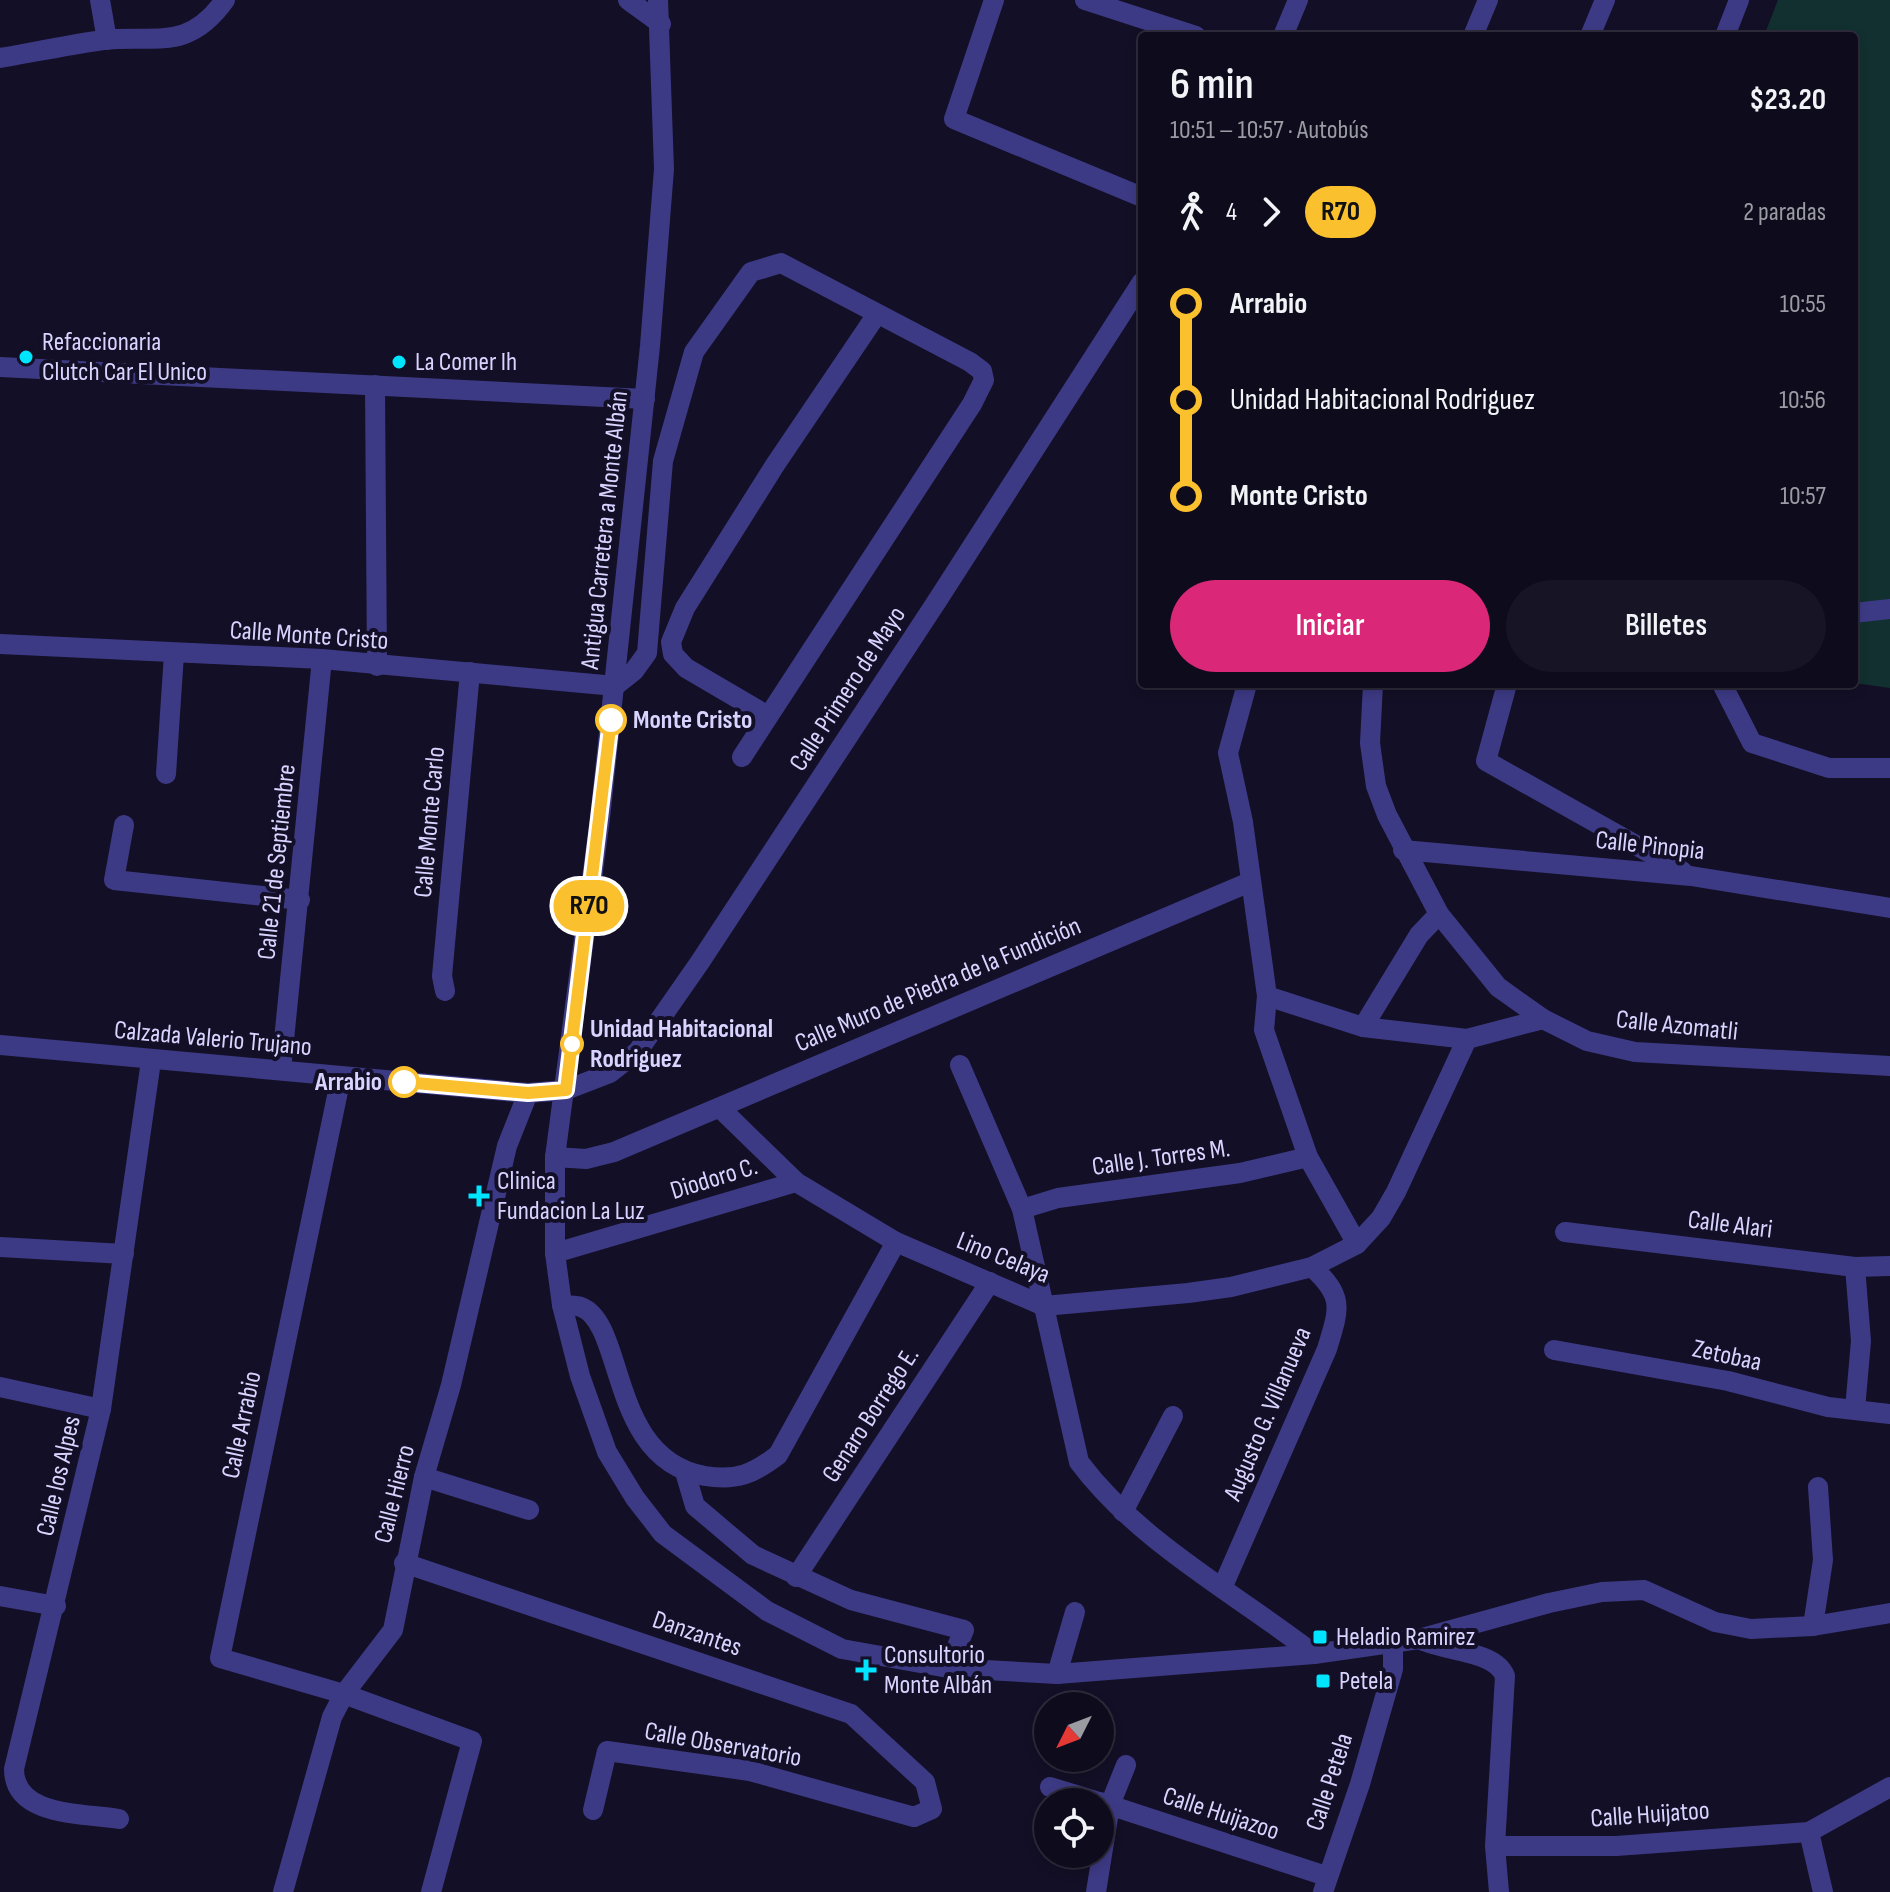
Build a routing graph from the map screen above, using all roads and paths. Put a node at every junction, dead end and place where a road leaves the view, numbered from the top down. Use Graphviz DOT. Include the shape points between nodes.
graph roads {
  1 [pos="100,0"];
  2 [pos="225,0"];
  3 [pos="628,0"];
  4 [pos="658,0"];
  5 [pos="994,0"];
  6 [pos="1085,0"];
  7 [pos="1298,0"];
  8 [pos="1488,0"];
  9 [pos="1605,0"];
  10 [pos="1739,0"];
  11 [pos="661,24"];
  12 [pos="1184,32"];
  13 [pos="1285,32"];
  14 [pos="1475,32"];
  15 [pos="1592,32"];
  16 [pos="1727,32"];
  17 [pos="107,40"];
  18 [pos="0,58"];
  19 [pos="1138,195"];
  20 [pos="1138,288"];
  21 [pos="877,314"];
  22 [pos="0,367"];
  23 [pos="375,385"];
  24 [pos="645,399"];
  25 [pos="1890,609"];
  26 [pos="1858,613"];
  27 [pos="0,644"];
  28 [pos="174,654"];
  29 [pos="322,659"];
  30 [pos="377,666"];
  31 [pos="470,672"];
  32 [pos="615,686"];
  33 [pos="1246,688"];
  34 [pos="1373,688"];
  35 [pos="1506,688"];
  36 [pos="1724,688"];
  37 [pos="768,716"];
  38 [pos="742,757"];
  39 [pos="1890,768"];
  40 [pos="166,774"];
  41 [pos="124,825"];
  42 [pos="1627,840"];
  43 [pos="1403,850"];
  44 [pos="1618,868"];
  45 [pos="1691,876"];
  46 [pos="1250,882"];
  47 [pos="300,900"];
  48 [pos="1890,908"];
  49 [pos="1439,914"];
  50 [pos="444,984"];
  51 [pos="1267,996"];
  52 [pos="1543,1019"];
  53 [pos="1363,1027"];
  54 [pos="1467,1039"];
  55 [pos="0,1045"];
  56 [pos="151,1061"];
  57 [pos="960,1065"];
  58 [pos="1890,1066"];
  59 [pos="281,1070"];
  60 [pos="341,1077"];
  61 [pos="566,1090"];
  62 [pos="528,1093"];
  63 [pos="720,1108"];
  64 [pos="555,1157"];
  65 [pos="1308,1157"];
  66 [pos="796,1182"];
  67 [pos="1022,1209"];
  68 [pos="1565,1232"];
  69 [pos="896,1242"];
  70 [pos="1357,1244"];
  71 [pos="0,1247"];
  72 [pos="555,1253"];
  73 [pos="124,1254"];
  74 [pos="1890,1266"];
  75 [pos="1312,1267"];
  76 [pos="1855,1267"];
  77 [pos="990,1282"];
  78 [pos="562,1305"];
  79 [pos="1044,1306"];
  80 [pos="1554,1350"];
  81 [pos="0,1387"];
  82 [pos="101,1409"];
  83 [pos="1855,1409"];
  84 [pos="1890,1414"];
  85 [pos="1173,1416"];
  86 [pos="685,1472"];
  87 [pos="424,1477"];
  88 [pos="1818,1487"];
  89 [pos="529,1510"];
  90 [pos="1123,1512"];
  91 [pos="404,1563"];
  92 [pos="796,1577"];
  93 [pos="1223,1586"];
  94 [pos="0,1596"];
  95 [pos="56,1606"];
  96 [pos="1075,1612"];
  97 [pos="1890,1613"];
  98 [pos="1813,1626"];
  99 [pos="1419,1639"];
  100 [pos="1393,1642"];
  101 [pos="1314,1654"];
  102 [pos="948,1668"];
  103 [pos="1057,1674"];
  104 [pos="344,1694"];
  105 [pos="1126,1765"];
  106 [pos="1050,1787"];
  107 [pos="1890,1787"];
  108 [pos="1053,1788"];
  109 [pos="1112,1788"];
  110 [pos="1114,1807"];
  111 [pos="932,1809"];
  112 [pos="593,1810"];
  113 [pos="119,1819"];
  114 [pos="1809,1832"];
  115 [pos="1495,1846"];
  116 [pos="1098,1868"];
  117 [pos="1324,1884"];
  118 [pos="283,1892"];
  119 [pos="431,1892"];
  120 [pos="1096,1892"];
  121 [pos="1499,1892"];
  122 [pos="1823,1892"];
  1 -- 17 [label="street"];
  2 -- 17 [label="street" via="193,31 165,41"];
  3 -- 11 [label="street"];
  4 -- 11 [label="street, Antigua Carretera a Monte Albán"];
  5 -- 19 [label="street" via="954,119"];
  6 -- 12 [label="street"];
  7 -- 13 [label="street"];
  8 -- 14 [label="street"];
  9 -- 15 [label="street"];
  10 -- 16 [label="street"];
  11 -- 24 [label="street, Antigua Carretera a Monte Albán" via="664,169"];
  17 -- 18 [label="street"];
  20 -- 61 [label="street, Calle Primero de Mayo" via="638,1051 610,1073"];
  21 -- 32 [label="street" via="781,263 751,272 730,297 694,352 663,461 647,653"];
  21 -- 37 [label="street" via="675,625 673,654 686,668"];
  21 -- 37 [label="street" via="970,362 984,380"];
  22 -- 23 [label="street"];
  23 -- 24 [label="street"];
  23 -- 30 [label="street"];
  24 -- 32 [label="street, Antigua Carretera a Monte Albán"];
  25 -- 26 [label="street"];
  27 -- 28 [label="street, Calle Monte Cristo"];
  28 -- 29 [label="street, Calle Monte Cristo"];
  28 -- 40 [label="street"];
  29 -- 30 [label="street, Calle Monte Cristo"];
  29 -- 47 [label="street, Calle 21 de Septiembre"];
  30 -- 31 [label="street, Calle Monte Cristo"];
  31 -- 32 [label="street, Calle Monte Cristo"];
  31 -- 50 [label="street, Calle Monte Carlo"];
  32 -- 61 [label="street, Antigua Carretera a Monte Albán"];
  33 -- 46 [label="street" via="1228,753"];
  34 -- 43 [label="street, Calle Azomatli" via="1370,743 1376,786"];
  35 -- 42 [label="street" via="1486,761"];
  36 -- 39 [label="street" via="1752,743 1829,768"];
  37 -- 38 [label="street"];
  41 -- 47 [label="street" via="114,880"];
  42 -- 44 [label="street"];
  42 -- 45 [label="street"];
  43 -- 44 [label="street, Calle Pinopia"];
  43 -- 49 [label="street, Calle Azomatli"];
  44 -- 45 [label="street, Calle Pinopia"];
  45 -- 48 [label="street, Calle Pinopia"];
  46 -- 51 [label="street"];
  46 -- 63 [label="street, Calle Muro de Piedra de la Fundición"];
  47 -- 59 [label="street, Calle 21 de Septiembre"];
  49 -- 52 [label="street, Calle Azomatli" via="1498,987"];
  49 -- 53 [label="street" via="1419,935"];
  51 -- 53 [label="street"];
  51 -- 65 [label="street" via="1264,1030"];
  52 -- 54 [label="street"];
  52 -- 58 [label="street, Calle Azomatli" via="1587,1041 1635,1052"];
  53 -- 54 [label="street"];
  54 -- 70 [label="street" via="1396,1192"];
  55 -- 56 [label="street, Calzada Valerio Trujano"];
  56 -- 59 [label="street, Calzada Valerio Trujano"];
  56 -- 73 [label="street, Calle los Alpes"];
  57 -- 67 [label="street"];
  59 -- 60 [label="street, Calzada Valerio Trujano"];
  60 -- 62 [label="street, Calzada Valerio Trujano"];
  60 -- 104 [label="street, Calle Arrabio" via="220,1658"];
  61 -- 62 [label="street, Calzada Valerio Trujano"];
  61 -- 64 [label="street, Antigua Carretera a Monte Albán"];
  62 -- 87 [label="street, Calle Hierro" via="507,1146"];
  63 -- 64 [label="street, Calle Muro de Piedra de la Fundición" via="614,1152 586,1159"];
  63 -- 66 [label="street, Lino Celaya"];
  64 -- 72 [label="street, Antigua Carretera a Monte Albán"];
  65 -- 67 [label="street, Calle J. Torres M." via="1240,1173 1058,1198"];
  65 -- 70 [label="street"];
  66 -- 69 [label="street, Lino Celaya"];
  66 -- 72 [label="street, Diodoro C."];
  67 -- 79 [label="street"];
  68 -- 76 [label="street, Calle Alari"];
  69 -- 77 [label="street, Lino Celaya"];
  69 -- 86 [label="street" via="778,1455 753,1474 719,1478"];
  70 -- 75 [label="street, Lino Celaya"];
  71 -- 73 [label="street"];
  72 -- 78 [label="street, Antigua Carretera a Monte Albán"];
  73 -- 82 [label="street, Calle los Alpes"];
  74 -- 76 [label="street, Calle Alari"];
  75 -- 79 [label="street, Lino Celaya" via="1231,1287"];
  75 -- 93 [label="street, Augusto G. Villanueva" via="1332,1285 1338,1299 1336,1320"];
  76 -- 83 [label="street" via="1861,1341"];
  77 -- 79 [label="street, Lino Celaya"];
  77 -- 92 [label="street, Genaro Borrego E."];
  78 -- 86 [label="street" via="581,1307 593,1317 644,1437"];
  78 -- 102 [label="street, Antigua Carretera a Monte Albán" via="607,1452 663,1534 767,1611 842,1649"];
  79 -- 90 [label="street" via="1079,1462"];
  80 -- 83 [label="street, Zetobaa"];
  81 -- 82 [label="street"];
  82 -- 95 [label="street, Calle los Alpes"];
  83 -- 84 [label="street, Zetobaa"];
  85 -- 90 [label="street"];
  86 -- 92 [label="street" via="695,1506 753,1555"];
  87 -- 89 [label="street"];
  87 -- 91 [label="street, Calle Hierro"];
  88 -- 98 [label="street" via="1823,1560"];
  90 -- 93 [label="street"];
  91 -- 104 [label="street, Calle Hierro" via="393,1630"];
  91 -- 111 [label="street, Danzantes" via="851,1714 925,1782"];
  92 -- 102 [label="street" via="851,1600 964,1630"];
  93 -- 101 [label="street"];
  94 -- 95 [label="street"];
  95 -- 113 [label="street, Calle los Alpes" via="14,1786 40,1806"];
  96 -- 103 [label="street"];
  97 -- 98 [label="street, Antigua Carretera a Monte Albán"];
  98 -- 99 [label="street, Antigua Carretera a Monte Albán" via="1751,1629 1715,1622 1644,1590 1549,1603"];
  99 -- 100 [label="street, Antigua Carretera a Monte Albán"];
  99 -- 115 [label="street" via="1439,1649 1487,1658 1505,1676"];
  100 -- 101 [label="street, Antigua Carretera a Monte Albán"];
  100 -- 117 [label="street, Calle Petela" via="1393,1669"];
  101 -- 103 [label="street, Antigua Carretera a Monte Albán"];
  102 -- 103 [label="street, Antigua Carretera a Monte Albán"];
  104 -- 118 [label="street, Calle Hierro" via="332,1717"];
  104 -- 119 [label="street" via="472,1741"];
  105 -- 109 [label="street"];
  106 -- 108 [label="street, Calle Huijazoo"];
  107 -- 114 [label="street, Calle Huijatoo"];
  110 -- 117 [label="street, Calle Huijazoo"];
  111 -- 112 [label="street, Calle Observatorio" via="914,1817 750,1771 607,1751"];
  114 -- 115 [label="street, Calle Huijatoo" via="1616,1846"];
  114 -- 122 [label="street"];
  115 -- 121 [label="street"];
  116 -- 120 [label="street"];
}
